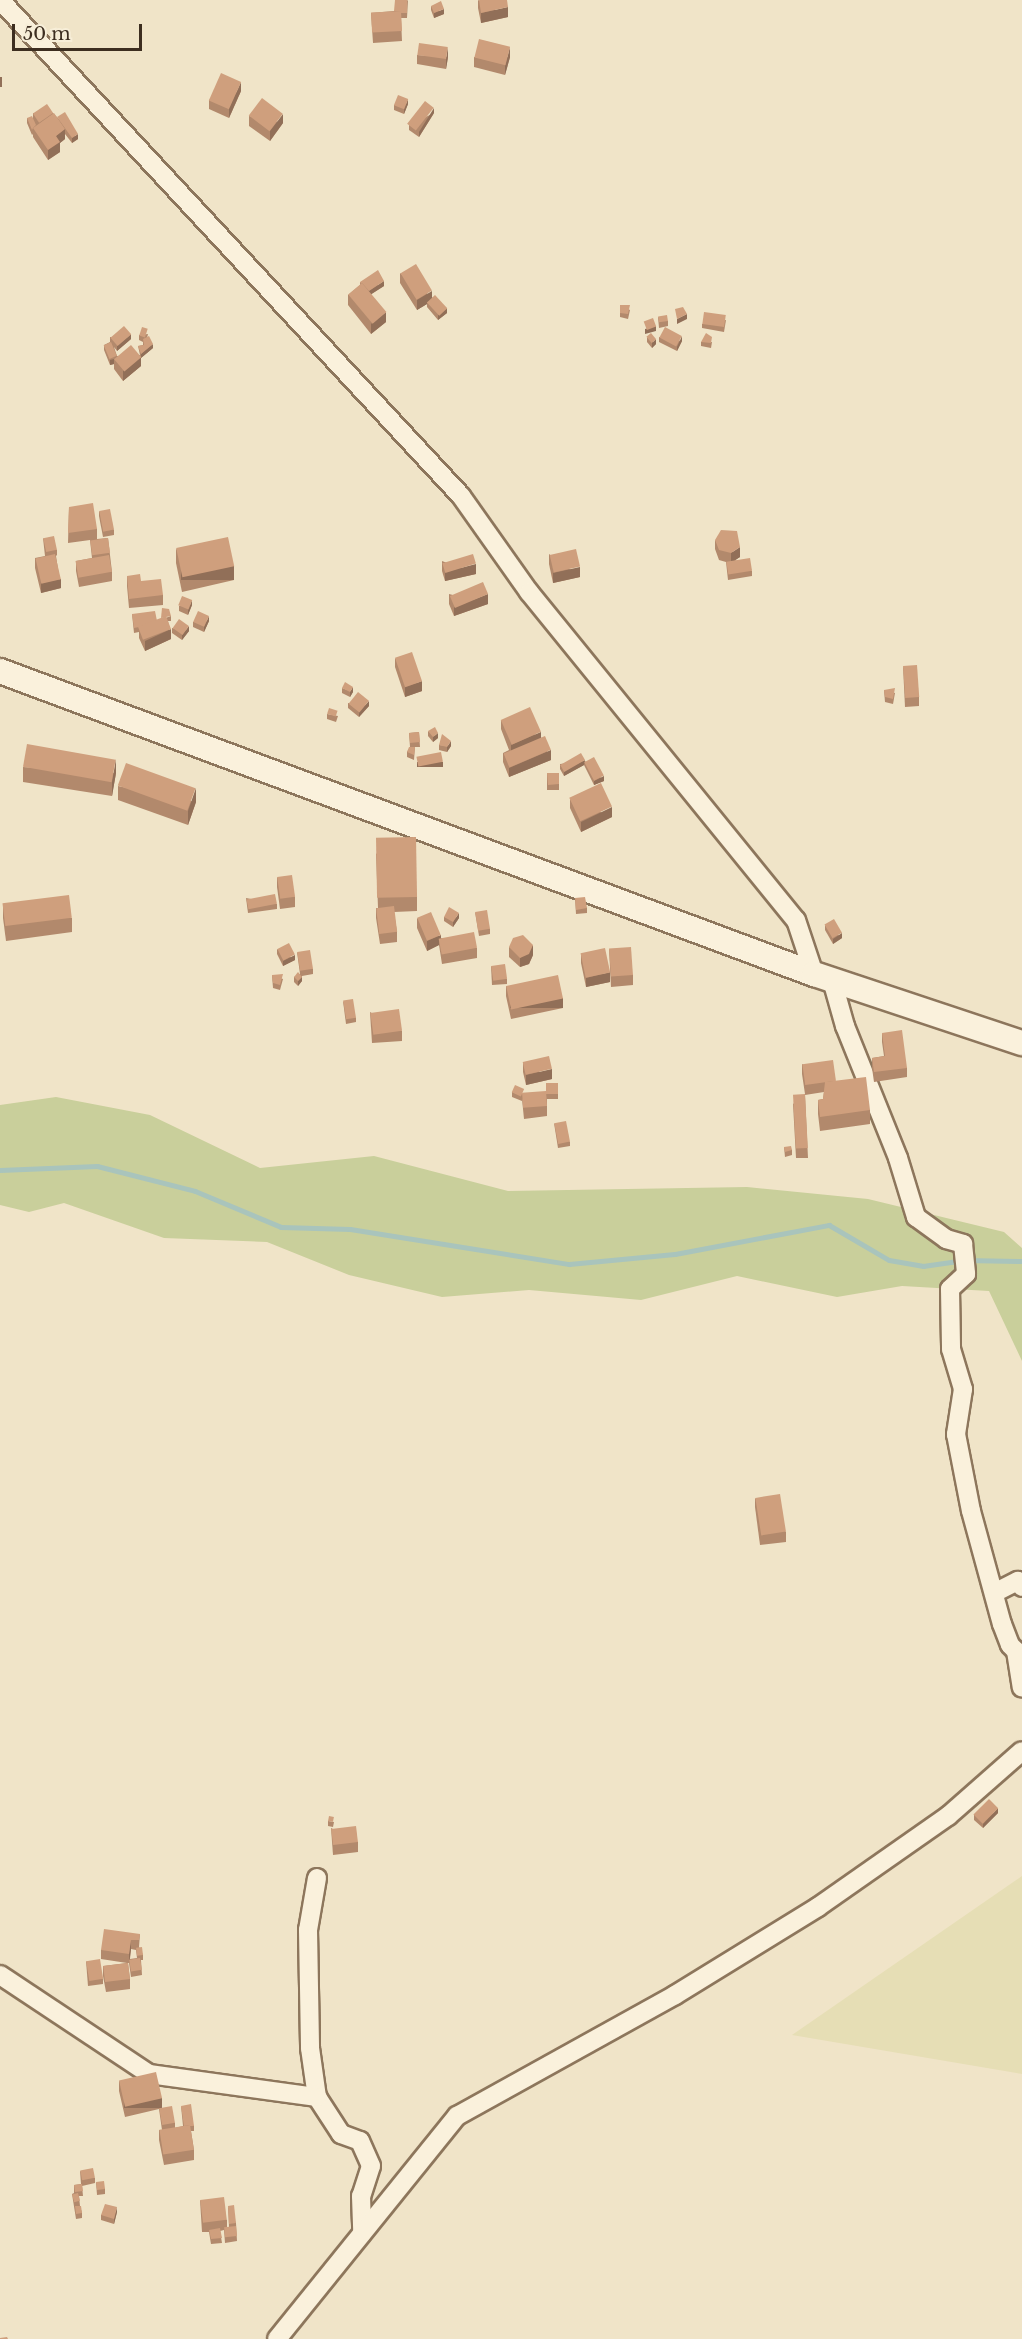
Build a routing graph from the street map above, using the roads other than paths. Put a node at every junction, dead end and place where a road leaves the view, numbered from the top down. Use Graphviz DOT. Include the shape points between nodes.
graph roads {
  1 [pos="0,0"];
  2 [pos="0,671"];
  3 [pos="823,977"];
  4 [pos="1022,1043"];
  5 [pos="1022,1587"];
  6 [pos="994,1593"];
  7 [pos="1022,1688"];
  8 [pos="1022,1751"];
  9 [pos="316,1878"];
  10 [pos="0,1975"];
  11 [pos="317,2097"];
  12 [pos="362,2233"];
  13 [pos="277,2339"];
  1 -- 3 [label="street" via="461,496 529,592 796,920"];
  2 -- 3 [label="main road"];
  3 -- 4 [label="main road"];
  3 -- 6 [label="street" via="898,1158 916,1217 946,1239 963,1244 966,1274 950,1289 951,1349 963,1389 957,1434 970,1511"];
  5 -- 6 [label="street" via="1018,1581"];
  6 -- 7 [label="street" via="1010,1645 1017,1651"];
  8 -- 12 [label="street" via="948,1816 818,1907 675,1995 457,2116"];
  9 -- 11 [label="street" via="308,1930 310,2048"];
  10 -- 11 [label="street" via="149,2074"];
  11 -- 12 [label="street" via="341,2134 360,2141 367,2152 371,2166 362,2196"];
  12 -- 13 [label="street"];
}
